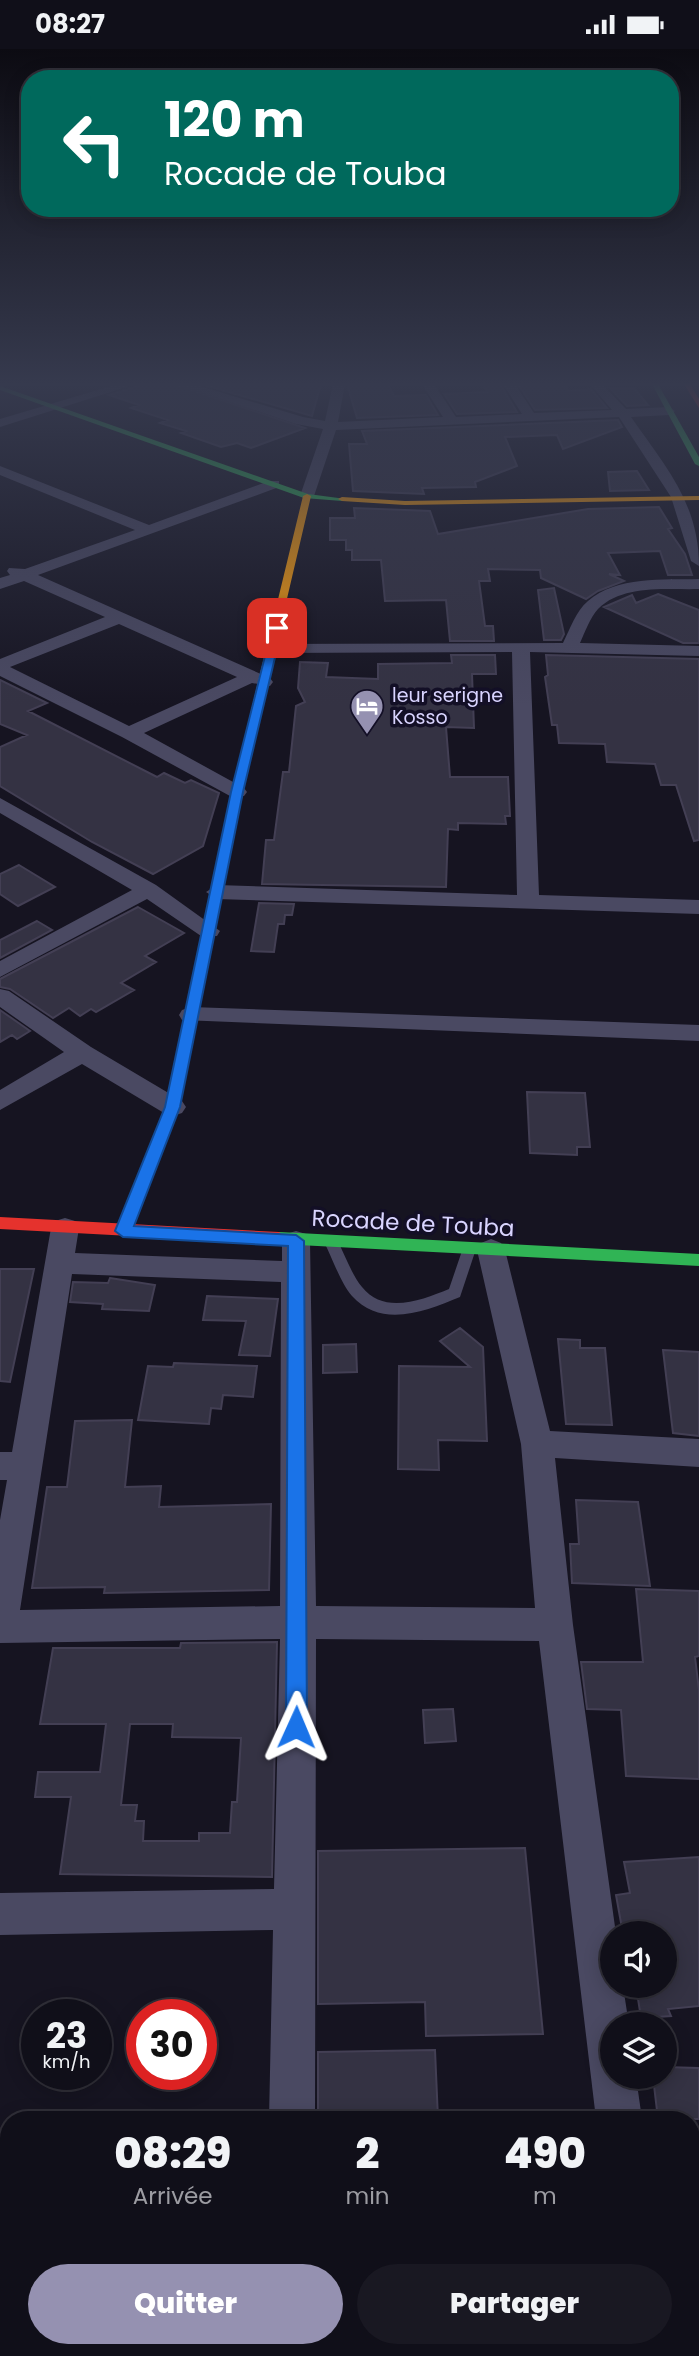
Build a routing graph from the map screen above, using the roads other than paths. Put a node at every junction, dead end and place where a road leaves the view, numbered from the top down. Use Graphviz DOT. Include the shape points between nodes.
graph roads {
  1 [pos="54,492"];
  2 [pos="253,492"];
  3 [pos="295,492"];
  4 [pos="308,492"];
  5 [pos="674,492"];
  6 [pos="307,496"];
  7 [pos="678,497"];
  8 [pos="699,498"];
  9 [pos="149,530"];
  10 [pos="699,561"];
  11 [pos="0,564"];
  12 [pos="25,575"];
  13 [pos="0,584"];
  14 [pos="699,584"];
  15 [pos="119,618"];
  16 [pos="521,647"];
  17 [pos="569,648"];
  18 [pos="272,649"];
  19 [pos="699,651"];
  20 [pos="0,667"];
  21 [pos="257,680"];
  22 [pos="129,733"];
  23 [pos="237,792"];
  24 [pos="0,804"];
  25 [pos="148,890"];
  26 [pos="217,892"];
  27 [pos="528,900"];
  28 [pos="699,907"];
  29 [pos="209,931"];
  30 [pos="0,970"];
  31 [pos="0,996"];
  32 [pos="191,1015"];
  33 [pos="699,1033"];
  34 [pos="82,1053"];
  35 [pos="0,1101"];
  36 [pos="173,1107"];
  37 [pos="0,1223"];
  38 [pos="65,1228"];
  39 [pos="123,1231"];
  40 [pos="480,1249"];
  41 [pos="307,1252"];
  42 [pos="699,1259"];
  43 [pos="58,1263"];
  44 [pos="537,1444"];
  45 [pos="699,1453"];
  46 [pos="12,1466"];
  47 [pos="299,1622"];
  48 [pos="555,1625"];
  49 [pos="0,1626"];
  50 [pos="293,1909"];
  51 [pos="0,1914"];
  52 [pos="605,2012"];
  53 [pos="616,2089"];
  54 [pos="292,2111"];
  55 [pos="619,2111"];
  1 -- 9 [label="street"];
  2 -- 9 [label="street"];
  3 -- 6 [label="street"];
  4 -- 6 [label="street"];
  5 -- 7 [label="street"];
  6 -- 7 [label="street" via="405,503"];
  6 -- 18 [label="street"];
  7 -- 8 [label="street"];
  7 -- 10 [label="street"];
  9 -- 12 [label="street"];
  11 -- 12 [label="street"];
  12 -- 13 [label="street"];
  12 -- 15 [label="street"];
  14 -- 17 [label="street" via="650,586 609,595 593,606"];
  15 -- 20 [label="street"];
  15 -- 21 [label="street"];
  16 -- 17 [label="street"];
  16 -- 18 [label="street"];
  16 -- 27 [label="street"];
  17 -- 19 [label="street"];
  18 -- 21 [label="street"];
  20 -- 22 [label="street"];
  21 -- 22 [label="street"];
  21 -- 23 [label="street"];
  22 -- 23 [label="street"];
  23 -- 26 [label="street"];
  24 -- 25 [label="street"];
  25 -- 29 [label="street"];
  25 -- 30 [label="street"];
  26 -- 27 [label="street"];
  26 -- 29 [label="street"];
  27 -- 28 [label="street"];
  29 -- 32 [label="street"];
  31 -- 34 [label="street"];
  32 -- 33 [label="street"];
  32 -- 36 [label="street"];
  34 -- 35 [label="street"];
  34 -- 36 [label="street"];
  36 -- 39 [label="street"];
  37 -- 38 [label="street, Rocade de Touba"];
  38 -- 39 [label="street, Rocade de Touba"];
  38 -- 43 [label="street"];
  39 -- 41 [label="street, Rocade de Touba"];
  40 -- 41 [label="street, Rocade de Touba"];
  40 -- 41 [label="lane" via="455,1293 420,1307 380,1309"];
  40 -- 42 [label="street, Rocade de Touba"];
  40 -- 44 [label="street"];
  41 -- 43 [label="street"];
  41 -- 47 [label="street"];
  43 -- 46 [label="street"];
  44 -- 45 [label="street"];
  44 -- 48 [label="street"];
  46 -- 49 [label="street"];
  47 -- 48 [label="street"];
  47 -- 49 [label="street"];
  47 -- 50 [label="street"];
  48 -- 52 [label="street"];
  50 -- 51 [label="street"];
  50 -- 54 [label="street"];
  53 -- 55 [label="street"];
}
